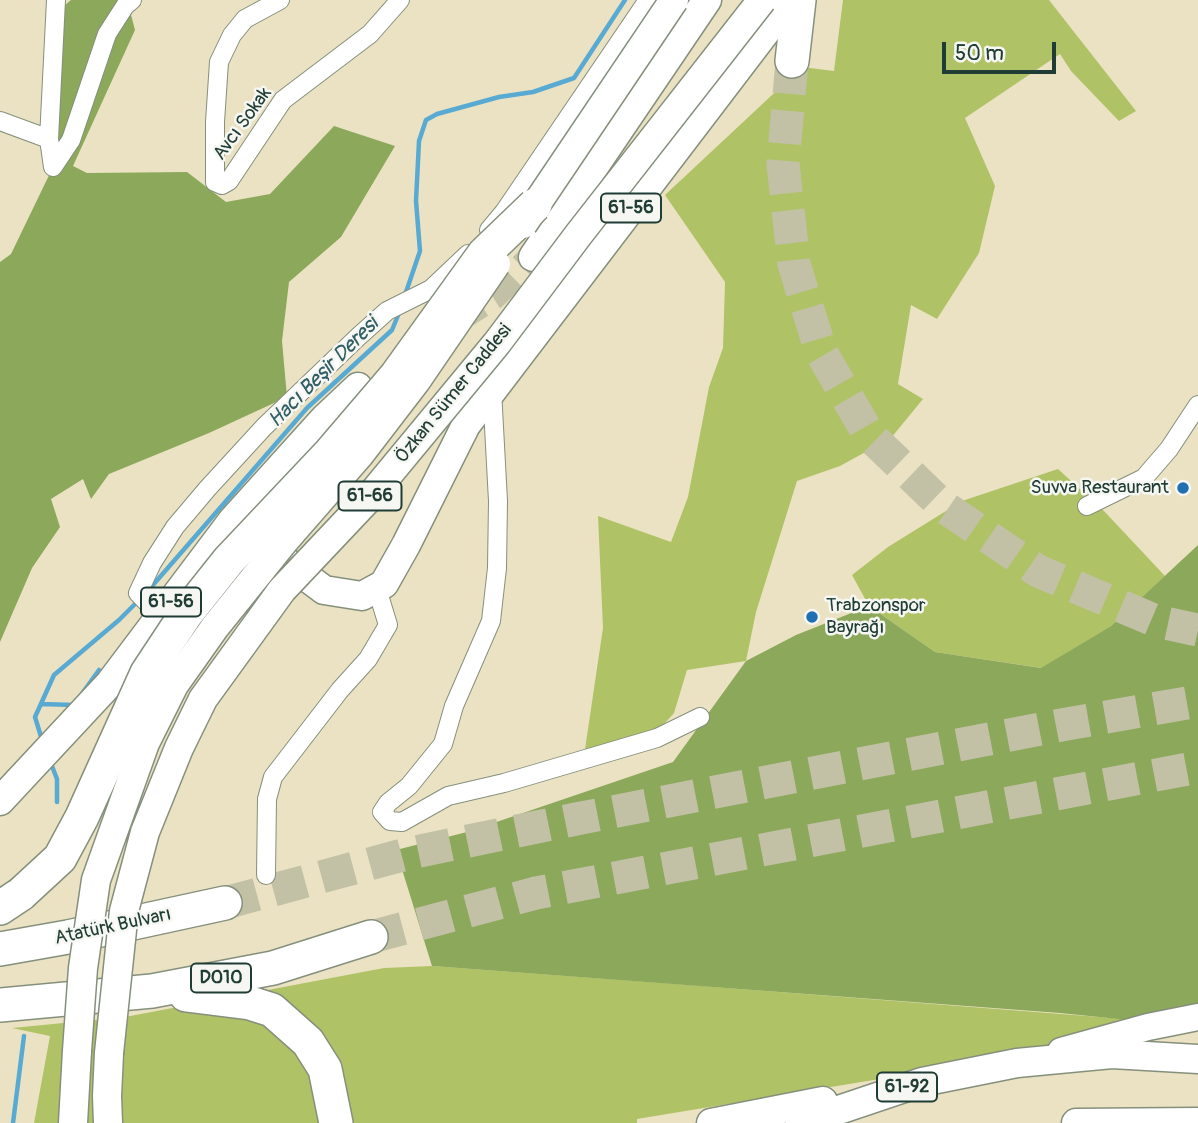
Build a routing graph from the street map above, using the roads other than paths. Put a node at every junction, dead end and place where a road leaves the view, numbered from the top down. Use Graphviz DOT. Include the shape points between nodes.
graph roads {
  1 [pos="56,0"];
  2 [pos="132,0"];
  3 [pos="280,0"];
  4 [pos="400,0"];
  5 [pos="648,0"];
  6 [pos="674,0"];
  7 [pos="707,0"];
  8 [pos="762,0"];
  9 [pos="790,0"];
  10 [pos="799,0"];
  11 [pos="792,61"];
  12 [pos="0,121"];
  13 [pos="49,139"];
  14 [pos="536,205"];
  15 [pos="533,257"];
  16 [pos="358,387"];
  17 [pos="492,390"];
  18 [pos="1198,405"];
  19 [pos="1087,506"];
  20 [pos="232,521"];
  21 [pos="377,589"];
  22 [pos="148,605"];
  23 [pos="700,717"];
  24 [pos="0,801"];
  25 [pos="266,875"];
  26 [pos="10,901"];
  27 [pos="225,903"];
  28 [pos="372,937"];
  29 [pos="5,948"];
  30 [pos="152,991"];
  31 [pos="0,1005"];
  32 [pos="1198,1017"];
  33 [pos="1198,1059"];
  34 [pos="1017,1063"];
  35 [pos="922,1082"];
  36 [pos="1198,1122"];
  37 [pos="73,1123"];
  38 [pos="108,1123"];
  39 [pos="336,1123"];
  40 [pos="712,1123"];
  41 [pos="800,1123"];
  42 [pos="1076,1123"];
  1 -- 13 [label="street"];
  2 -- 13 [label="street" via="107,34 71,140 53,167"];
  3 -- 4 [label="street, Avcı Sokak" via="245,19 219,62 215,182 222,185 283,100 370,34"];
  5 -- 22 [label="street" via="503,212 453,270 431,289 387,312 264,427 175,527 152,564"];
  6 -- 14 [label="main road, Özkan Sümer Caddesi / 61-66, bridge"];
  7 -- 15 [label="main road, 61-56"];
  8 -- 38 [label="main road, Özkan Sümer Caddesi / 61-66, bridge" via="497,343 368,499 282,590 204,699 145,832 124,911 109,1053"];
  9 -- 17 [label="main road, 61-56"];
  10 -- 11 [label="highway"];
  12 -- 13 [label="street"];
  14 -- 26 [label="highway, bridge" via="484,254 396,376 186,614 147,673 60,858"];
  14 -- 37 [label="main road, Özkan Sümer Caddesi / 61-66, bridge" via="416,381 215,627 174,685 145,743 96,880 83,968"];
  16 -- 20 [label="main road, 61-56"];
  17 -- 21 [label="main road, 61-56" via="466,425 406,545"];
  17 -- 23 [label="street" via="498,501 491,621 454,706 443,744 382,813 390,821 402,822 448,796 657,738"];
  18 -- 19 [label="street" via="1144,478"];
  20 -- 21 [label="main road" via="324,590 362,596"];
  20 -- 22 [label="main road, 61-56"];
  21 -- 25 [label="street" via="388,625 368,659 273,777 267,799"];
  22 -- 24 [label="main road, 61-56" via="110,683"];
  27 -- 29 [label="highway, Atatürk Bulvarı"];
  28 -- 30 [label="highway, D010" via="273,968"];
  30 -- 31 [label="highway, D010"];
  30 -- 39 [label="highway" via="223,998 272,1010 308,1042 325,1069"];
  32 -- 34 [label="street"];
  33 -- 34 [label="main road, 61-92" via="1112,1054"];
  34 -- 35 [label="main road, 61-92"];
  35 -- 40 [label="main road"];
  35 -- 41 [label="main road, 61-92"];
  36 -- 42 [label="main road"];
}
